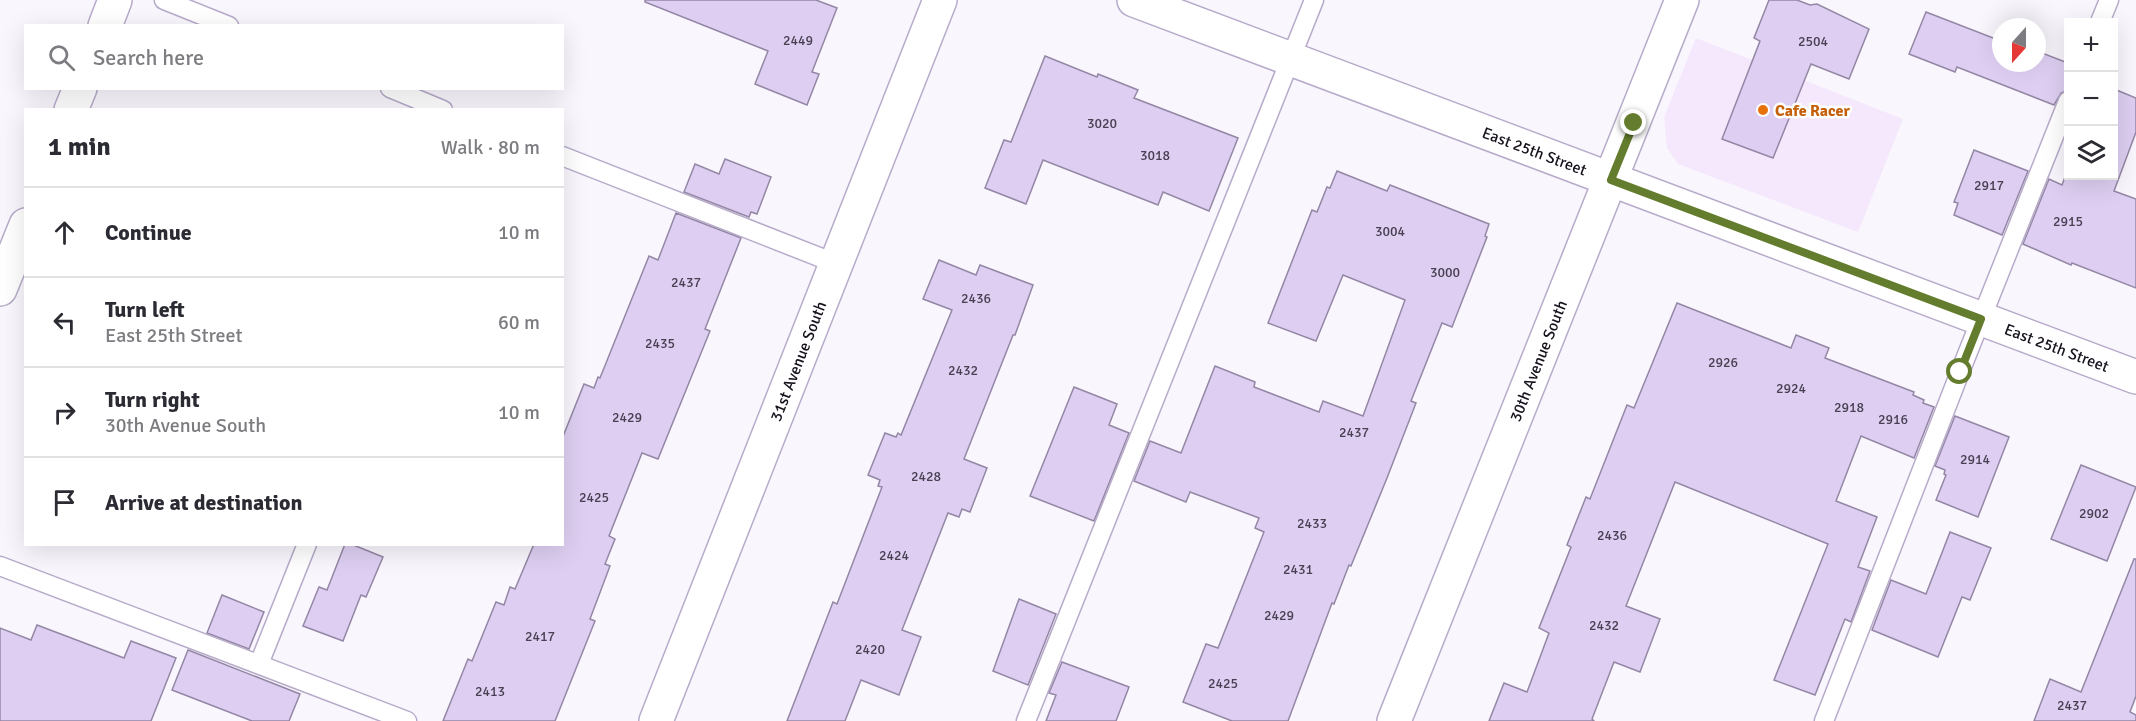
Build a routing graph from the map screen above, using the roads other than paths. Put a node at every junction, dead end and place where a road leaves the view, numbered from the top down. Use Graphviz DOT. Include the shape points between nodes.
graph roads {
  1 [pos="115,0"];
  2 [pos="164,0"];
  3 [pos="940,0"];
  4 [pos="1134,0"];
  5 [pos="1314,0"];
  6 [pos="1682,0"];
  7 [pos="2109,0"];
  8 [pos="2102,18"];
  9 [pos="106,24"];
  10 [pos="224,24"];
  11 [pos="1290,59"];
  12 [pos="79,90"];
  13 [pos="395,90"];
  14 [pos="72,108"];
  15 [pos="438,108"];
  16 [pos="2064,111"];
  17 [pos="564,157"];
  18 [pos="1611,180"];
  19 [pos="24,230"];
  20 [pos="837,264"];
  21 [pos="0,289"];
  22 [pos="1981,319"];
  23 [pos="2136,377"];
  24 [pos="306,546"];
  25 [pos="0,566"];
  26 [pos="259,664"];
  27 [pos="407,721"];
  28 [pos="656,721"];
  29 [pos="1026,721"];
  30 [pos="1394,721"];
  31 [pos="1824,721"];
  1 -- 9 [label="street"];
  2 -- 10 [label="lane"];
  3 -- 20 [label="street, 31st Avenue South"];
  4 -- 11 [label="street, East 25th Street"];
  5 -- 11 [label="lane"];
  6 -- 18 [label="street, 30th Avenue South"];
  7 -- 8 [label="lane"];
  11 -- 18 [label="street, East 25th Street"];
  11 -- 29 [label="lane"];
  12 -- 14 [label="street"];
  13 -- 15 [label="lane"];
  16 -- 22 [label="lane"];
  17 -- 20 [label="lane"];
  18 -- 22 [label="street, East 25th Street"];
  18 -- 30 [label="street, 30th Avenue South"];
  19 -- 21 [label="street"];
  20 -- 28 [label="street, 31st Avenue South"];
  22 -- 23 [label="street, East 25th Street"];
  22 -- 31 [label="lane"];
  24 -- 26 [label="lane"];
  25 -- 26 [label="lane"];
  26 -- 27 [label="lane"];
}
